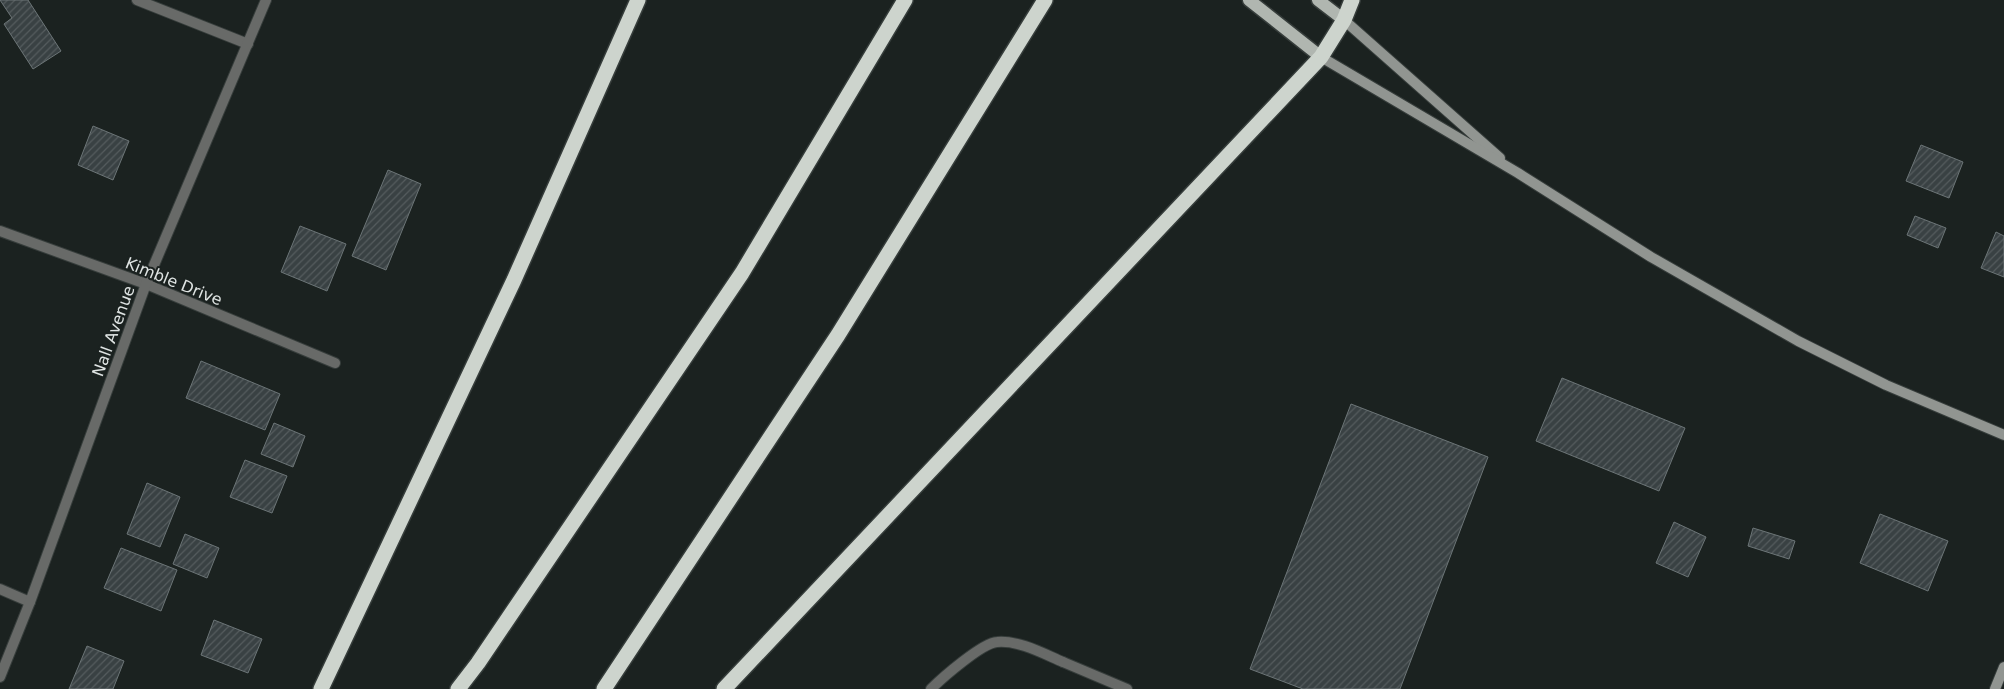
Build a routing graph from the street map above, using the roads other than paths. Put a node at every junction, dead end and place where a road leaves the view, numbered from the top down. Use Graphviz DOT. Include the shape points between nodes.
graph roads {
  1 [pos="137,0"];
  2 [pos="266,0"];
  3 [pos="638,0"];
  4 [pos="905,0"];
  5 [pos="1045,0"];
  6 [pos="1249,0"];
  7 [pos="1318,0"];
  8 [pos="1352,0"];
  9 [pos="1344,20"];
  10 [pos="248,44"];
  11 [pos="1321,57"];
  12 [pos="1518,173"];
  13 [pos="0,231"];
  14 [pos="146,284"];
  15 [pos="335,363"];
  16 [pos="2004,435"];
  17 [pos="0,590"];
  18 [pos="30,602"];
  19 [pos="2004,667"];
  20 [pos="0,677"];
  21 [pos="321,689"];
  22 [pos="458,689"];
  23 [pos="604,689"];
  24 [pos="724,689"];
  25 [pos="931,689"];
  26 [pos="1127,689"];
  27 [pos="1995,689"];
  1 -- 10 [label="street"];
  2 -- 10 [label="street, Nall Avenue"];
  3 -- 21 [label="highway" via="509,289"];
  4 -- 22 [label="highway" via="742,273"];
  5 -- 23 [label="highway" via="838,335"];
  6 -- 11 [label="main road"];
  7 -- 9 [label="main road"];
  8 -- 9 [label="highway"];
  9 -- 11 [label="highway"];
  9 -- 12 [label="street"];
  10 -- 14 [label="street, Nall Avenue"];
  11 -- 12 [label="street"];
  11 -- 24 [label="highway"];
  12 -- 16 [label="street" via="1651,257 1798,341 1886,385"];
  13 -- 14 [label="street, Kimble Drive"];
  14 -- 15 [label="street, Kimble Drive"];
  14 -- 18 [label="street, Nall Avenue"];
  17 -- 18 [label="street"];
  18 -- 20 [label="street, Nall Avenue"];
  19 -- 27 [label="street"];
  25 -- 26 [label="street" via="965,659 996,642 1021,645"];
}
